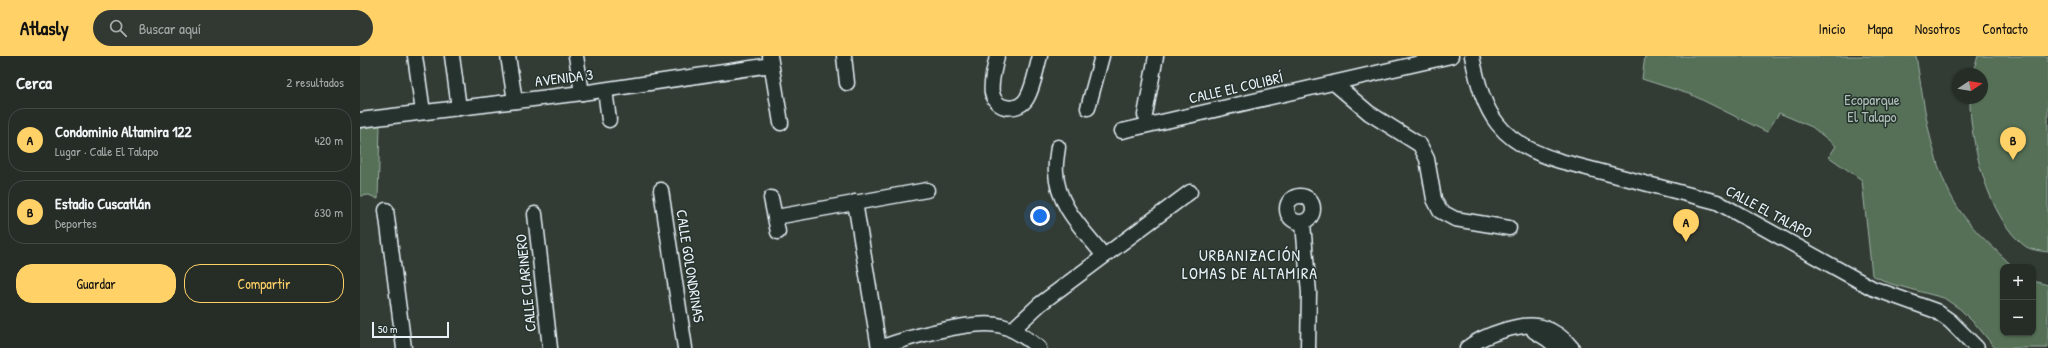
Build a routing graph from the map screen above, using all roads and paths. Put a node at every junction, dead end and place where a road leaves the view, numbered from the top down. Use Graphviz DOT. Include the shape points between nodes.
graph roads {
  1 [pos="415,56"];
  2 [pos="452,56"];
  3 [pos="508,56"];
  4 [pos="576,56"];
  5 [pos="844,56"];
  6 [pos="997,56"];
  7 [pos="1040,56"];
  8 [pos="1102,56"];
  9 [pos="1156,56"];
  10 [pos="1451,56"];
  11 [pos="1472,56"];
  12 [pos="770,60"];
  13 [pos="847,83"];
  14 [pos="1334,83"];
  15 [pos="605,90"];
  16 [pos="582,93"];
  17 [pos="515,101"];
  18 [pos="459,108"];
  19 [pos="1088,108"];
  20 [pos="423,112"];
  21 [pos="1145,115"];
  22 [pos="360,120"];
  23 [pos="609,120"];
  24 [pos="781,123"];
  25 [pos="1122,131"];
  26 [pos="1058,147"];
  27 [pos="661,190"];
  28 [pos="927,190"];
  29 [pos="1190,192"];
  30 [pos="771,198"];
  31 [pos="855,202"];
  32 [pos="386,210"];
  33 [pos="535,214"];
  34 [pos="776,217"];
  35 [pos="1303,223"];
  36 [pos="1510,228"];
  37 [pos="778,232"];
  38 [pos="1104,256"];
  39 [pos="1526,327"];
  40 [pos="1012,330"];
  41 [pos="404,348"];
  42 [pos="550,348"];
  43 [pos="685,348"];
  44 [pos="880,348"];
  45 [pos="1038,348"];
  46 [pos="1308,348"];
  47 [pos="1467,348"];
  48 [pos="1558,348"];
  49 [pos="1572,348"];
  50 [pos="1976,348"];
  1 -- 20 [label="street"];
  2 -- 18 [label="street"];
  3 -- 17 [label="street"];
  4 -- 16 [label="street"];
  5 -- 13 [label="street"];
  6 -- 7 [label="street" via="992,93 996,101 1010,108 1023,103 1028,96"];
  8 -- 19 [label="street"];
  9 -- 21 [label="street"];
  10 -- 14 [label="street, CALLE EL COLIBRÍ"];
  11 -- 50 [label="street, CALLE EL TALAPO" via="1483,100 1489,113 1506,133 1544,156 1717,202 1872,288 1936,311 1950,321"];
  12 -- 15 [label="street, AVENIDA 3"];
  12 -- 24 [label="street"];
  14 -- 25 [label="street, CALLE EL COLIBRÍ"];
  14 -- 36 [label="street" via="1369,113 1420,146 1427,159 1434,199 1440,211 1455,219"];
  15 -- 16 [label="street, AVENIDA 3"];
  15 -- 23 [label="street"];
  16 -- 17 [label="street, AVENIDA 3"];
  17 -- 18 [label="street, AVENIDA 3"];
  18 -- 20 [label="street, AVENIDA 3"];
  20 -- 22 [label="street, AVENIDA 3"];
  26 -- 38 [label="street" via="1055,170 1060,198"];
  27 -- 43 [label="street, CALLE GOLONDRINAS"];
  28 -- 31 [label="street"];
  29 -- 38 [label="street"];
  30 -- 34 [label="street"];
  31 -- 34 [label="street"];
  31 -- 44 [label="street"];
  32 -- 41 [label="street"];
  33 -- 42 [label="street, CALLE CLARINERO"];
  34 -- 37 [label="street"];
  35 -- 46 [label="street" via="1309,286"];
  38 -- 40 [label="street" via="1040,304"];
  39 -- 47 [label="street" via="1496,332"];
  39 -- 48 [label="street"];
  39 -- 49 [label="street" via="1541,326 1554,331"];
  40 -- 44 [label="street" via="1001,325 974,325 898,341"];
  40 -- 45 [label="street"];
}
